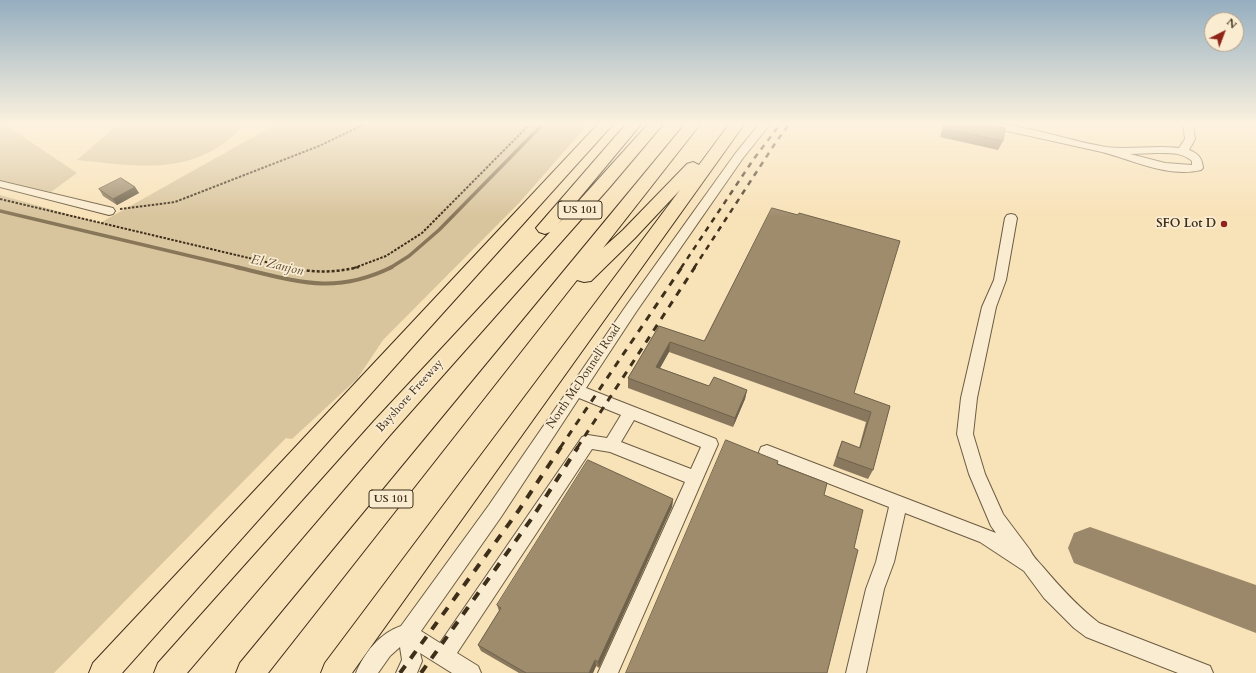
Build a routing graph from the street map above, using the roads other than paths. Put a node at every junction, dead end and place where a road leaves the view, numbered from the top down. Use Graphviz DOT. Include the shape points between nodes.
graph roads {
  1 [pos="568,154"];
  2 [pos="578,154"];
  3 [pos="607,154"];
  4 [pos="629,154"];
  5 [pos="669,154"];
  6 [pos="706,154"];
  7 [pos="714,154"];
  8 [pos="741,154"];
  9 [pos="1121,154"];
  10 [pos="1187,154"];
  11 [pos="0,184"];
  12 [pos="109,211"];
  13 [pos="1011,218"];
  14 [pos="497,241"];
  15 [pos="502,295"];
  16 [pos="532,325"];
  17 [pos="576,390"];
  18 [pos="631,412"];
  19 [pos="611,445"];
  20 [pos="767,452"];
  21 [pos="695,478"];
  22 [pos="899,502"];
  23 [pos="1030,565"];
  24 [pos="407,634"];
  25 [pos="443,656"];
  26 [pos="103,673"];
  27 [pos="168,673"];
  28 [pos="250,673"];
  29 [pos="335,673"];
  30 [pos="366,673"];
  31 [pos="406,673"];
  32 [pos="471,673"];
  33 [pos="608,673"];
  34 [pos="856,673"];
  35 [pos="1203,673"];
  1 -- 14 [label="highway"];
  2 -- 14 [label="highway"];
  3 -- 15 [label="highway" via="510,269"];
  4 -- 15 [label="highway, Bayshore Freeway / US 101"];
  5 -- 16 [label="highway, US 101"];
  6 -- 16 [label="highway" via="629,234"];
  7 -- 29 [label="highway"];
  8 -- 17 [label="street, North McDonnell Road"];
  9 -- 10 [label="street" via="1174,168 1197,168 1197,160"];
  11 -- 12 [label="street"];
  13 -- 23 [label="street" via="1000,280 989,307 969,398 965,434 977,474 997,520"];
  14 -- 26 [label="highway"];
  15 -- 27 [label="highway, Bayshore Freeway / US 101"];
  16 -- 28 [label="highway, US 101"];
  17 -- 18 [label="street"];
  17 -- 24 [label="street, North McDonnell Road" via="495,511"];
  18 -- 19 [label="street"];
  18 -- 21 [label="street" via="710,444"];
  19 -- 21 [label="street"];
  19 -- 25 [label="street" via="588,442"];
  20 -- 22 [label="street"];
  21 -- 33 [label="street"];
  22 -- 23 [label="street" via="986,536"];
  22 -- 34 [label="street" via="885,562 875,589"];
  23 -- 35 [label="street" via="1081,621 1093,630"];
  24 -- 25 [label="street"];
  24 -- 30 [label="street, North McDonnell Road" via="394,638"];
  24 -- 31 [label="street" via="412,661"];
  25 -- 32 [label="street"];
}
